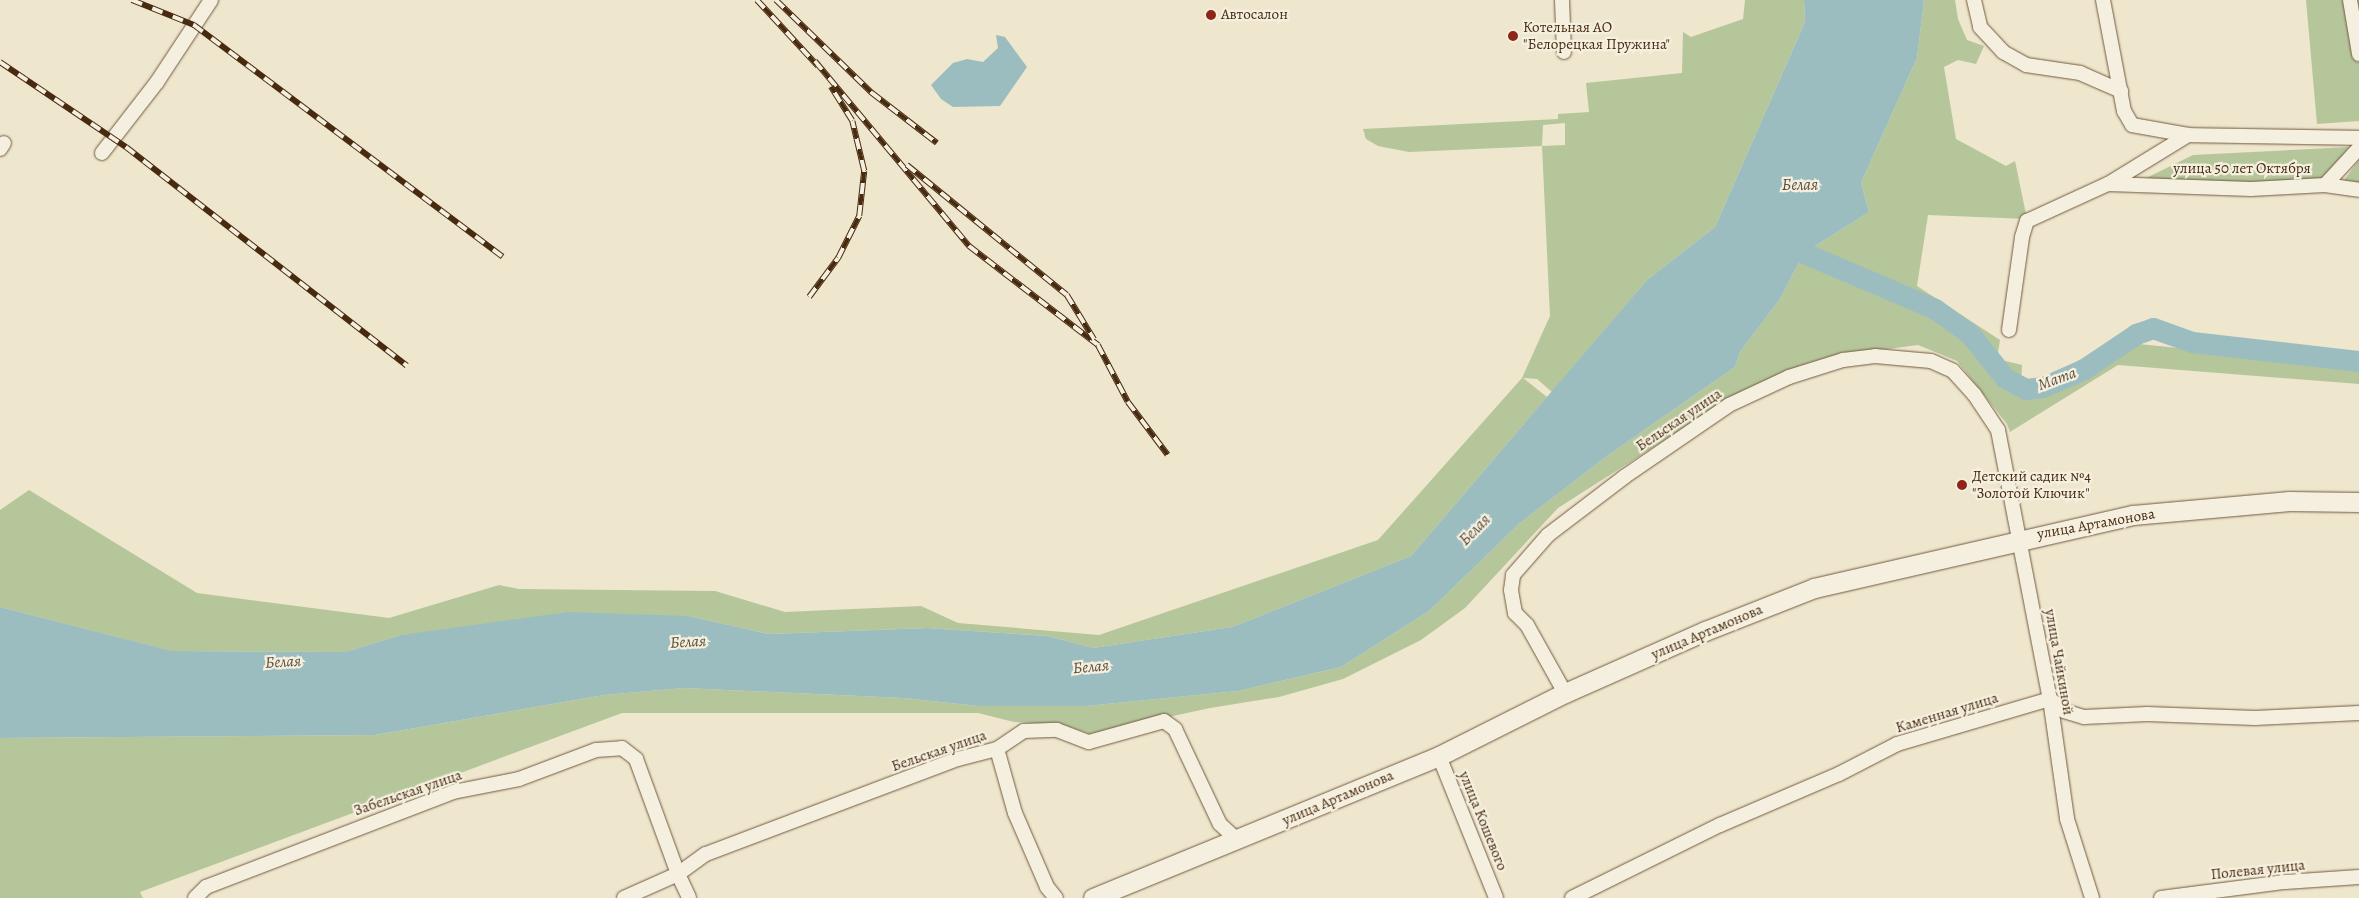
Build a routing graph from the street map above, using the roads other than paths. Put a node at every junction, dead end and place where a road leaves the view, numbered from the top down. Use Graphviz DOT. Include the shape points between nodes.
graph roads {
  1 [pos="211,0"];
  2 [pos="1562,0"];
  3 [pos="1974,0"];
  4 [pos="2103,0"];
  5 [pos="2350,0"];
  6 [pos="1564,52"];
  7 [pos="2359,54"];
  8 [pos="2121,91"];
  9 [pos="2188,135"];
  10 [pos="2359,138"];
  11 [pos="2359,148"];
  12 [pos="102,153"];
  13 [pos="2108,184"];
  14 [pos="2325,185"];
  15 [pos="2359,190"];
  16 [pos="2009,330"];
  17 [pos="1998,430"];
  18 [pos="2359,502"];
  19 [pos="2019,539"];
  20 [pos="1565,693"];
  21 [pos="2050,699"];
  22 [pos="2359,713"];
  23 [pos="997,749"];
  24 [pos="1439,756"];
  25 [pos="1238,841"];
  26 [pos="678,874"];
  27 [pos="2359,877"];
  28 [pos="195,898"];
  29 [pos="624,898"];
  30 [pos="689,898"];
  31 [pos="1056,898"];
  32 [pos="1093,898"];
  33 [pos="1496,898"];
  34 [pos="1572,898"];
  35 [pos="2092,898"];
  36 [pos="2161,898"];
  1 -- 12 [label="street" via="157,82"];
  2 -- 6 [label="street"];
  3 -- 8 [label="street" via="1980,27 2003,52 2026,65 2080,73"];
  4 -- 8 [label="street"];
  5 -- 7 [label="street"];
  8 -- 9 [label="street" via="2124,111 2132,125"];
  9 -- 10 [label="street"];
  9 -- 13 [label="street, улица 50 лет Октября"];
  11 -- 14 [label="street, улица 50 лет Октября"];
  13 -- 14 [label="street, улица 50 лет Октября" via="2251,189"];
  13 -- 16 [label="street, улица 50 лет Октября" via="2027,221"];
  14 -- 15 [label="street"];
  17 -- 19 [label="street, улица Чайкиной"];
  17 -- 20 [label="street, Бельская улица" via="1974,394 1953,371 1931,361 1899,356 1843,360 1789,377 1729,405 1567,519 1530,553 1513,575 1511,590 1515,613 1527,625"];
  18 -- 19 [label="street, улица Артамонова" via="2289,501 2133,515"];
  19 -- 20 [label="street, улица Артамонова" via="1814,588"];
  19 -- 21 [label="street, улица Чайкиной"];
  20 -- 24 [label="street, улица Артамонова"];
  21 -- 22 [label="street" via="2064,711 2084,716 2146,714 2255,718"];
  21 -- 34 [label="street, Каменная улица" via="1898,744 1839,774 1720,825"];
  21 -- 35 [label="street, улица Чайкиной" via="2067,818"];
  23 -- 25 [label="street, Бельская улица" via="1024,731 1057,730 1090,742 1164,721 1175,729 1220,824"];
  23 -- 26 [label="street, Бельская улица" via="958,760 706,854"];
  23 -- 31 [label="street" via="1015,812 1047,887"];
  24 -- 25 [label="street, улица Артамонова"];
  24 -- 33 [label="street, улица Кошевого"];
  25 -- 32 [label="street, улица Артамонова"];
  26 -- 28 [label="street, Забельская улица" via="636,759 622,748 596,750 519,779 453,792 206,887"];
  26 -- 29 [label="street, Бельская улица"];
  26 -- 30 [label="street"];
  27 -- 36 [label="street, Полевая улица" via="2286,882"];
}
